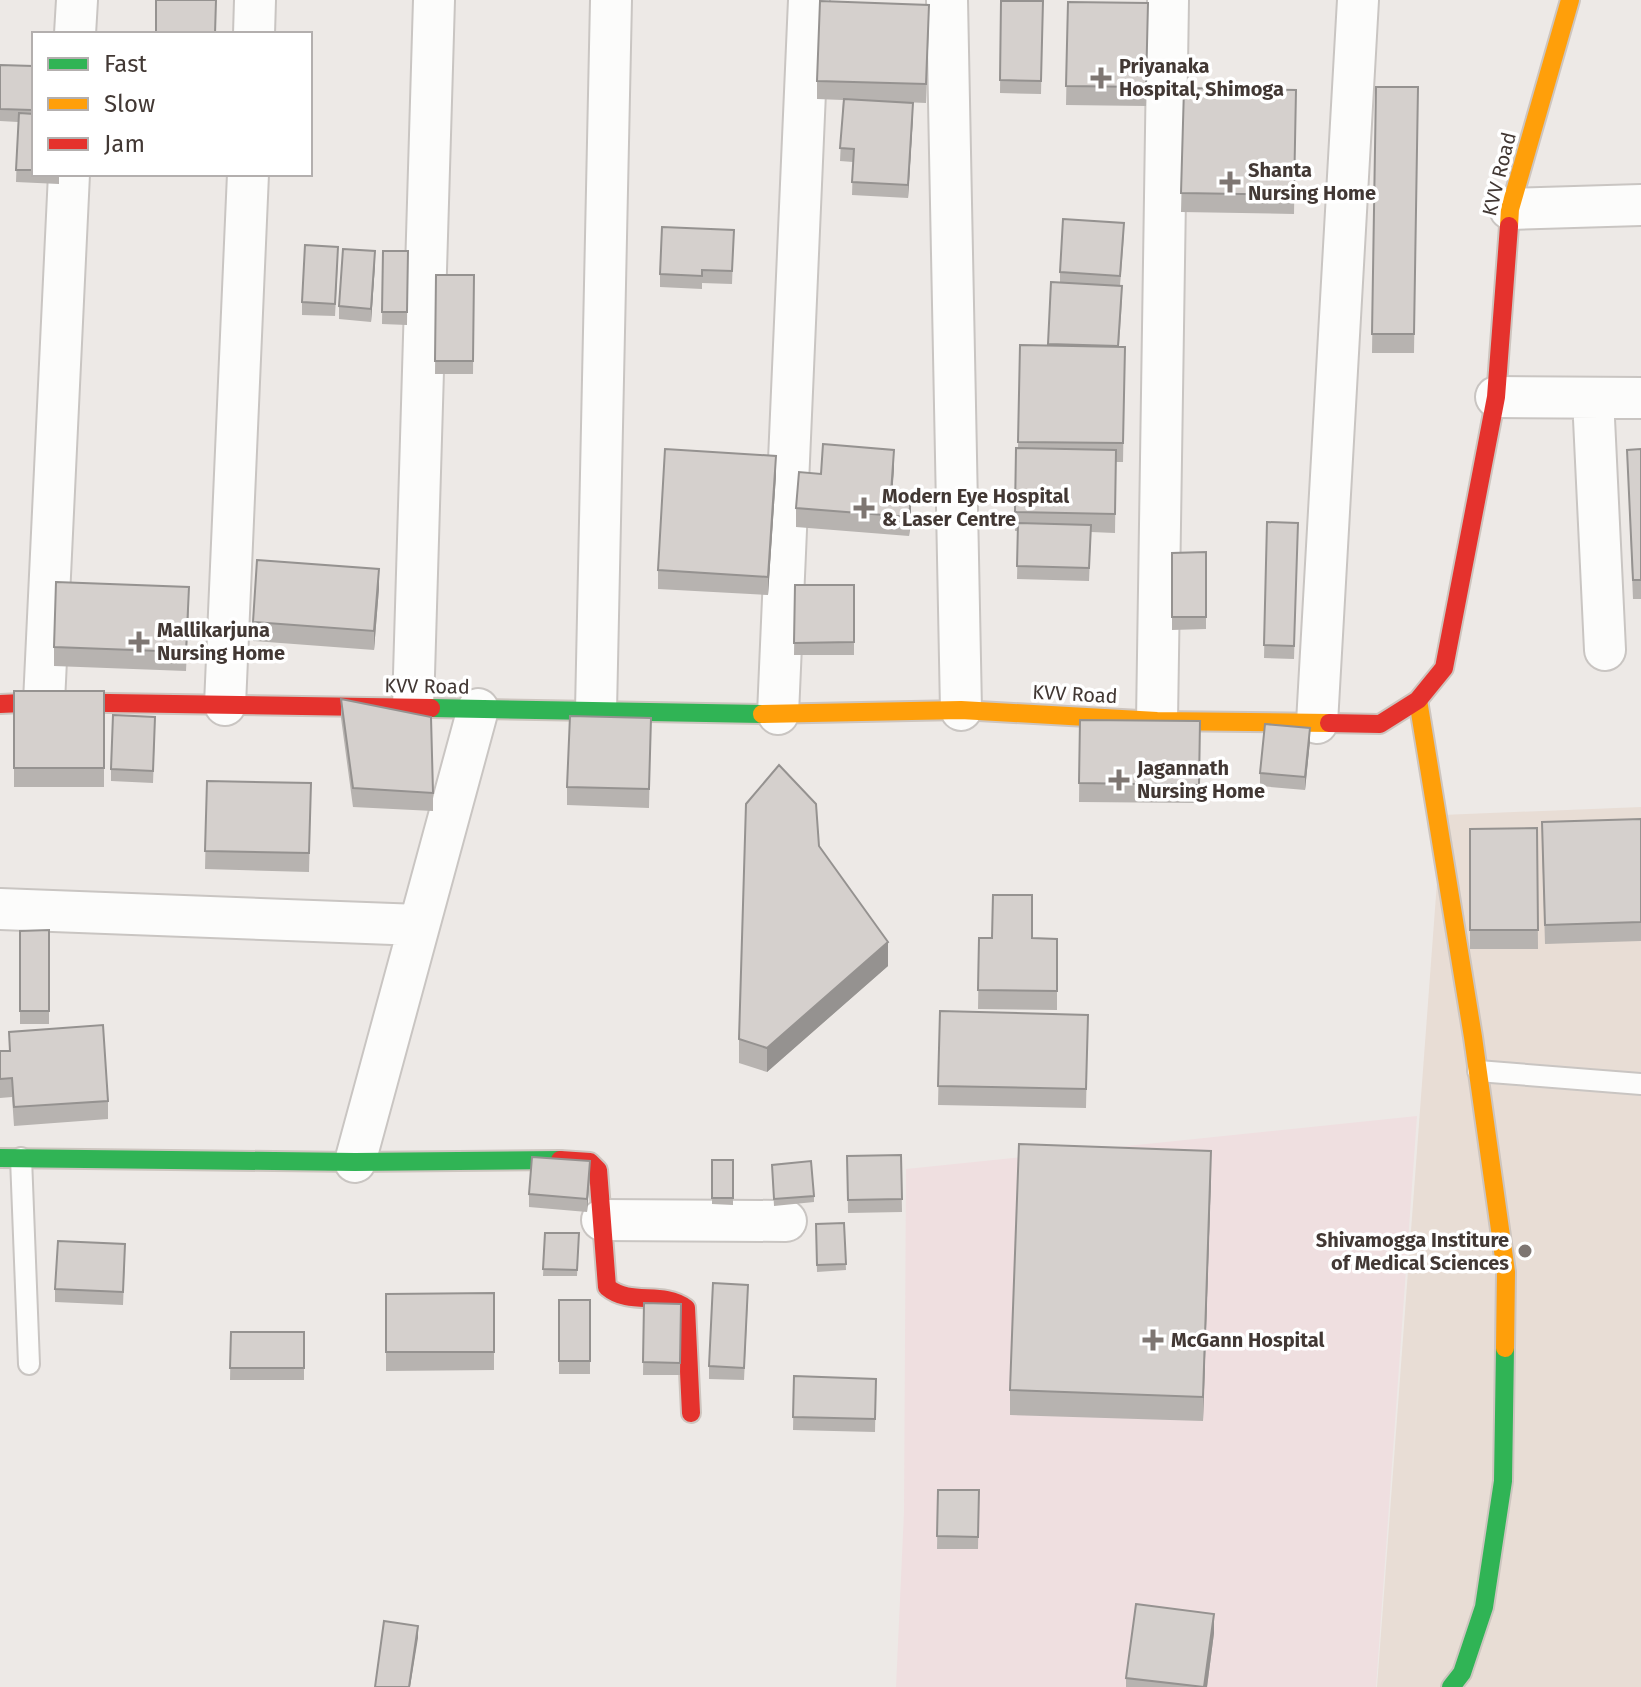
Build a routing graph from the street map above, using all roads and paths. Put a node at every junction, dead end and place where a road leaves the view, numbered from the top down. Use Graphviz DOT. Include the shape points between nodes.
graph roads {
  1 [pos="77,0"];
  2 [pos="255,0"];
  3 [pos="434,0"];
  4 [pos="611,0"];
  5 [pos="809,0"];
  6 [pos="947,0"];
  7 [pos="1168,0"];
  8 [pos="1358,0"];
  9 [pos="1570,0"];
  10 [pos="75,32"];
  11 [pos="254,32"];
  12 [pos="69,176"];
  13 [pos="248,176"];
  14 [pos="1641,205"];
  15 [pos="1510,209"];
  16 [pos="1496,397"];
  17 [pos="1593,398"];
  18 [pos="1641,398"];
  19 [pos="1605,650"];
  20 [pos="1418,700"];
  21 [pos="44,702"];
  22 [pos="0,704"];
  23 [pos="225,705"];
  24 [pos="413,708"];
  25 [pos="478,709"];
  26 [pos="961,710"];
  27 [pos="596,711"];
  28 [pos="778,714"];
  29 [pos="1157,721"];
  30 [pos="1317,723"];
  31 [pos="0,909"];
  32 [pos="419,925"];
  33 [pos="1478,1071"];
  34 [pos="1641,1084"];
  35 [pos="0,1158"];
  36 [pos="21,1158"];
  37 [pos="355,1162"];
  38 [pos="602,1220"];
  39 [pos="786,1221"];
  40 [pos="29,1364"];
  41 [pos="691,1413"];
  42 [pos="1451,1687"];
  1 -- 10 [label="street"];
  2 -- 11 [label="street"];
  3 -- 24 [label="street"];
  4 -- 27 [label="street"];
  5 -- 28 [label="street"];
  6 -- 26 [label="street"];
  7 -- 29 [label="street"];
  8 -- 30 [label="street"];
  9 -- 15 [label="main road, KVV Road"];
  12 -- 21 [label="street"];
  13 -- 23 [label="street"];
  14 -- 15 [label="street"];
  15 -- 16 [label="main road, KVV Road"];
  16 -- 17 [label="street"];
  16 -- 20 [label="main road, KVV Road" via="1444,668"];
  17 -- 18 [label="street"];
  17 -- 19 [label="street"];
  20 -- 30 [label="main road, KVV Road" via="1380,724"];
  20 -- 33 [label="main road"];
  21 -- 22 [label="main road, KVV Road"];
  21 -- 23 [label="main road, KVV Road"];
  23 -- 24 [label="main road, KVV Road"];
  24 -- 25 [label="main road, KVV Road"];
  25 -- 27 [label="main road, KVV Road"];
  25 -- 32 [label="street"];
  26 -- 28 [label="main road, KVV Road"];
  26 -- 29 [label="main road, KVV Road"];
  27 -- 28 [label="main road, KVV Road"];
  29 -- 30 [label="main road, KVV Road"];
  31 -- 32 [label="street"];
  32 -- 37 [label="street"];
  33 -- 34 [label="lane"];
  33 -- 42 [label="main road" via="1506,1272 1503,1481 1484,1607 1462,1673"];
  35 -- 36 [label="main road"];
  36 -- 37 [label="main road"];
  36 -- 40 [label="lane"];
  37 -- 38 [label="main road" via="590,1162 598,1170"];
  38 -- 39 [label="street"];
  38 -- 41 [label="main road" via="607,1287 613,1295 676,1300 686,1308"];
}
